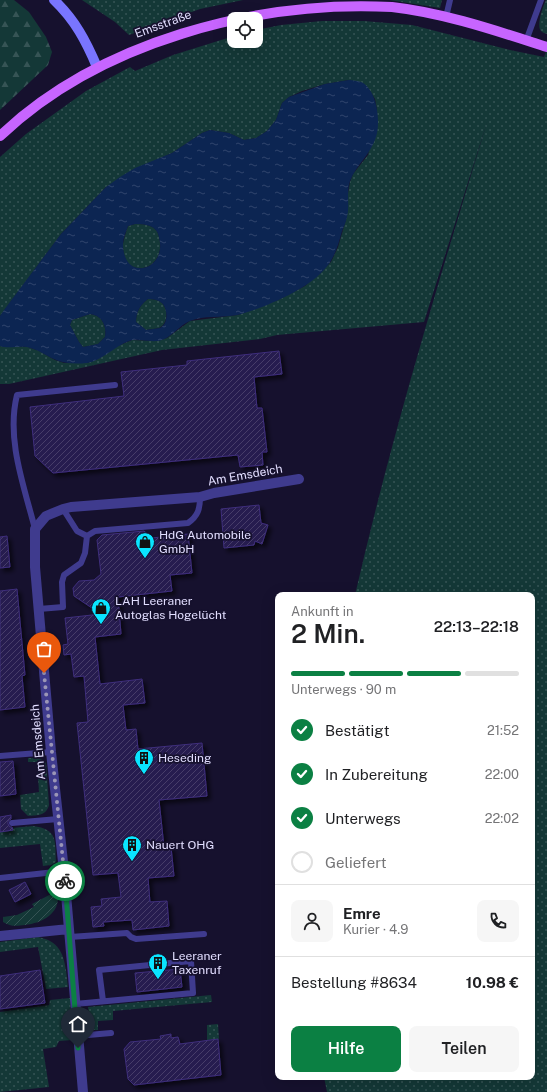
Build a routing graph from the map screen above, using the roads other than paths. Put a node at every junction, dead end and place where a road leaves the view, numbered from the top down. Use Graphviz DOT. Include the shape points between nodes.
graph roads {
  1 [pos="54,0"];
  2 [pos="450,0"];
  3 [pos="541,0"];
  4 [pos="446,17"];
  5 [pos="526,41"];
  6 [pos="547,47"];
  7 [pos="97,67"];
  8 [pos="0,136"];
  9 [pos="115,385"];
  10 [pos="299,479"];
  11 [pos="200,497"];
  12 [pos="63,509"];
  13 [pos="35,528"];
  14 [pos="86,536"];
  15 [pos="39,609"];
  16 [pos="51,752"];
  17 [pos="0,756"];
  18 [pos="58,819"];
  19 [pos="12,823"];
  20 [pos="64,871"];
  21 [pos="0,878"];
  22 [pos="69,933"];
  23 [pos="204,934"];
  24 [pos="0,936"];
  25 [pos="103,1001"];
  26 [pos="75,1004"];
  27 [pos="111,1033"];
  28 [pos="77,1036"];
  29 [pos="83,1092"];
  1 -- 7 [label="street" via="80,30"];
  2 -- 4 [label="lane"];
  3 -- 5 [label="lane"];
  4 -- 5 [label="main road, Emsstraße"];
  4 -- 7 [label="main road, Emsstraße" via="364,4 295,5 260,10 192,27 140,46"];
  5 -- 6 [label="main road, Emsstraße"];
  7 -- 8 [label="main road, Emsstraße" via="35,106"];
  9 -- 13 [label="lane, Am Emsdeich" via="18,395 14,409 14,425 18,462"];
  10 -- 11 [label="street, Am Emsdeich"];
  11 -- 12 [label="street, Am Emsdeich"];
  11 -- 14 [label="lane" via="200,508 195,518 188,523 95,531"];
  12 -- 13 [label="street, Am Emsdeich" via="46,516"];
  12 -- 14 [label="lane" via="77,531"];
  13 -- 15 [label="street, Am Emsdeich"];
  14 -- 15 [label="lane" via="85,553 81,563 64,575 63,607"];
  15 -- 16 [label="street, Am Emsdeich"];
  16 -- 17 [label="lane"];
  16 -- 18 [label="street, Am Emsdeich"];
  18 -- 19 [label="lane"];
  18 -- 20 [label="street, Am Emsdeich"];
  20 -- 21 [label="lane"];
  20 -- 22 [label="street, Am Emsdeich"];
  22 -- 23 [label="lane" via="127,933 136,939"];
  22 -- 24 [label="street"];
  22 -- 26 [label="street, Am Emsdeich"];
  25 -- 25 [label="lane" via="194,993 191,961 99,970"];
  25 -- 26 [label="lane"];
  26 -- 28 [label="street, Am Emsdeich"];
  27 -- 28 [label="lane"];
  28 -- 29 [label="street, Am Emsdeich"];
}
